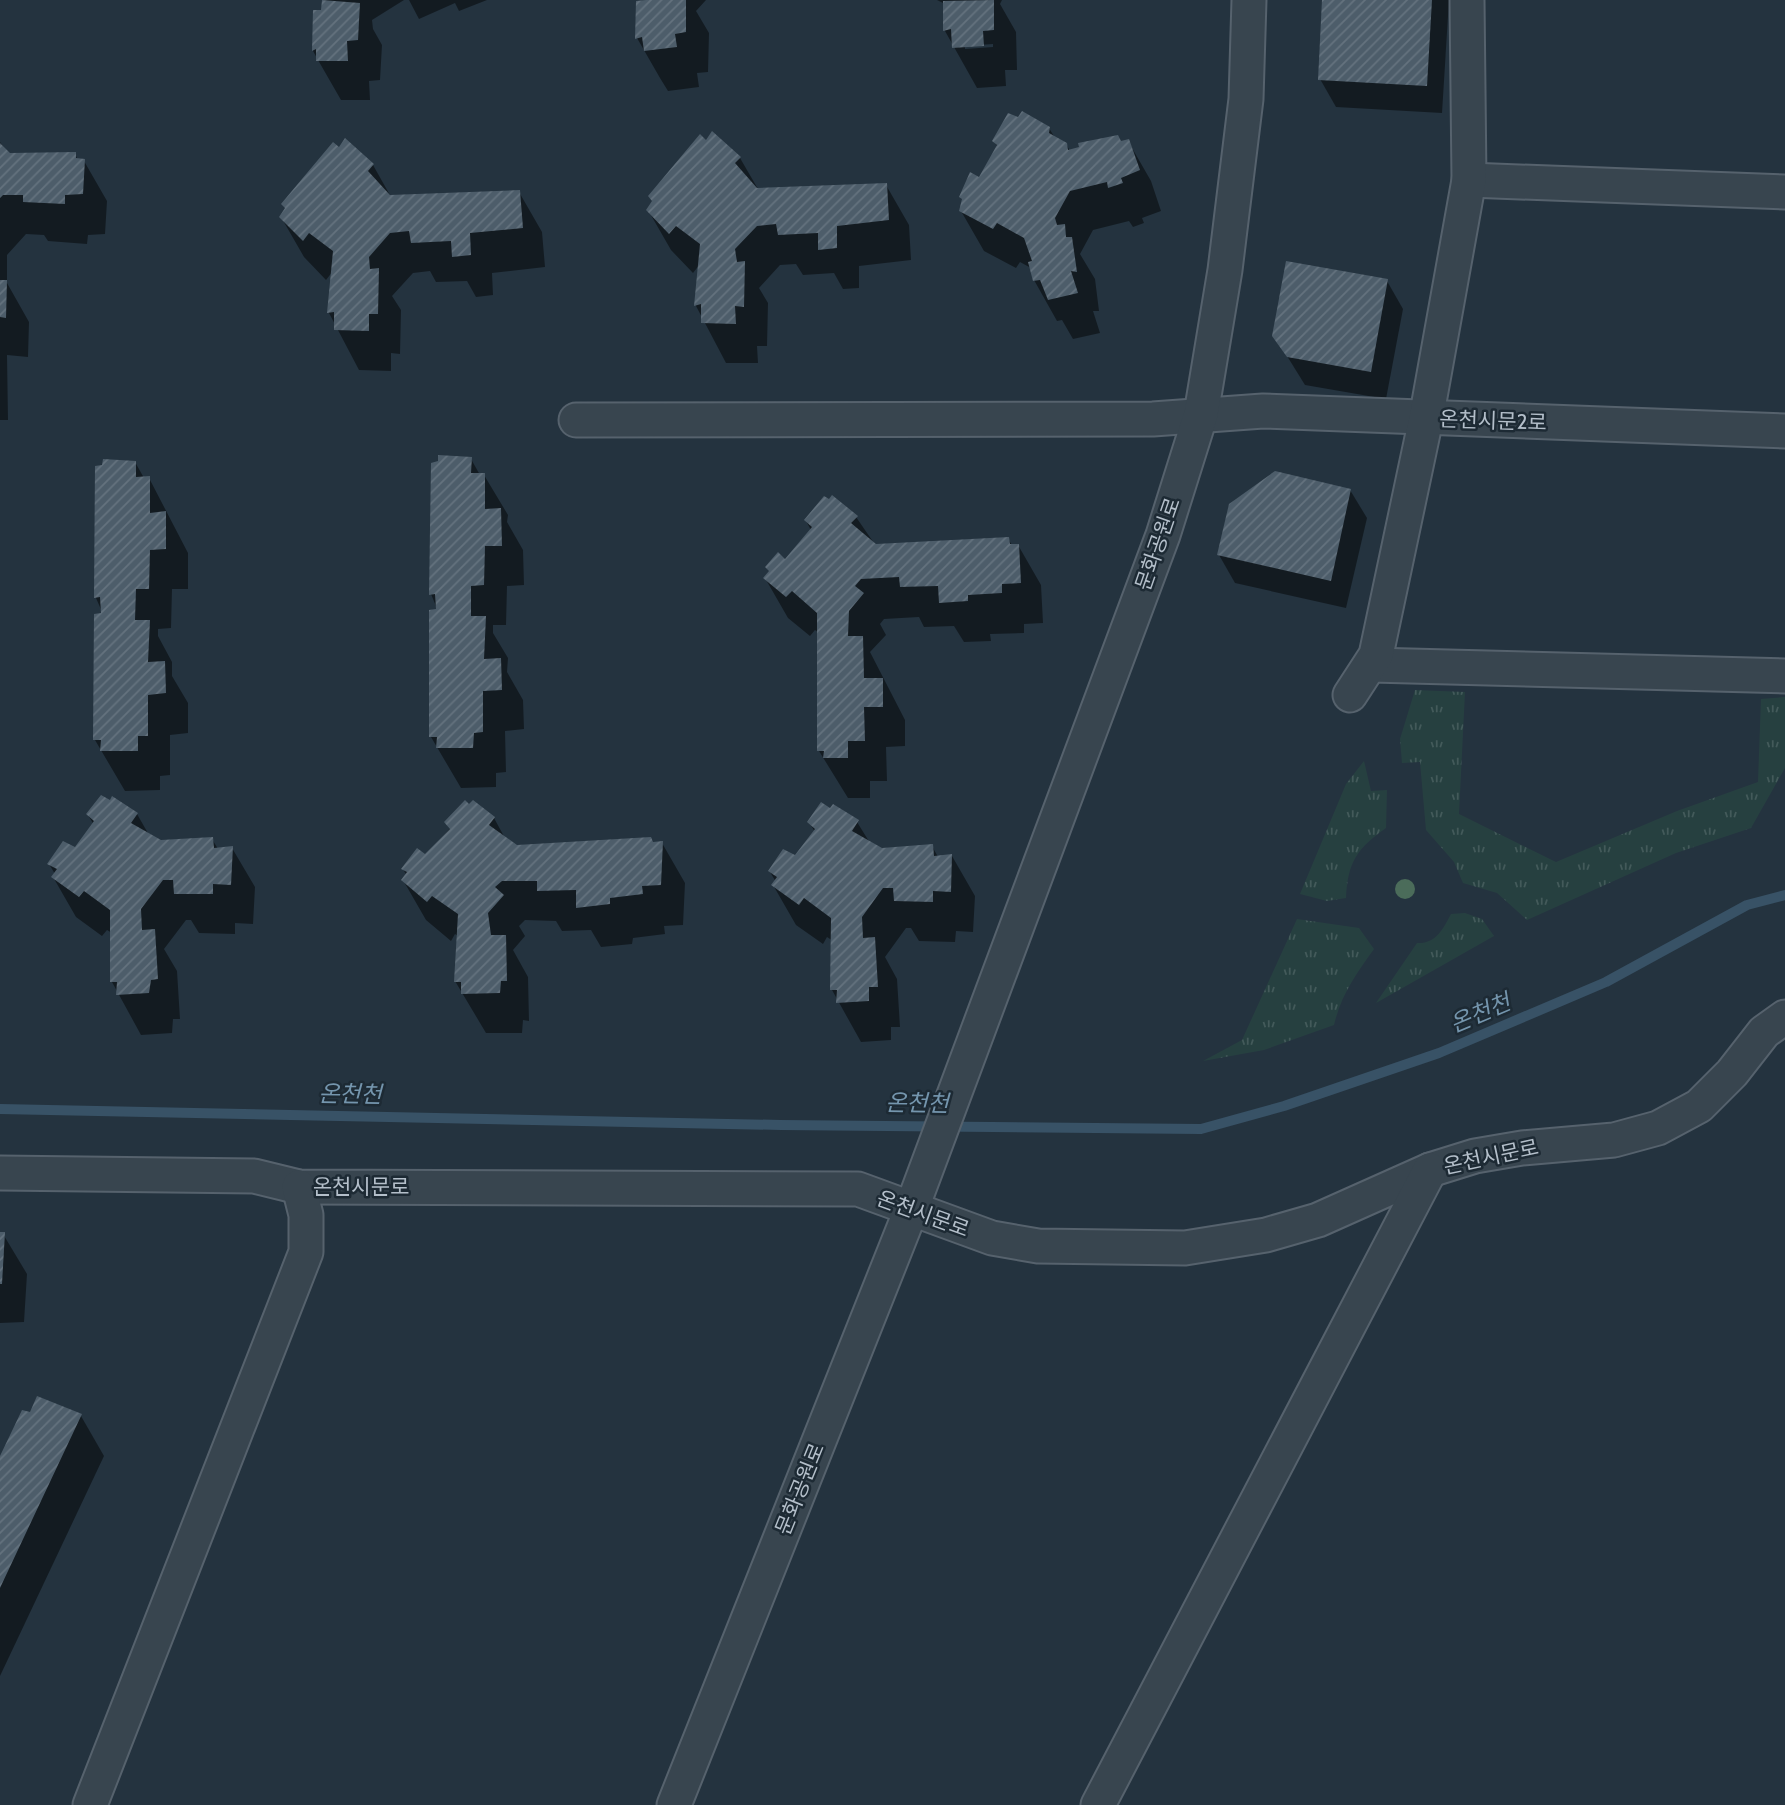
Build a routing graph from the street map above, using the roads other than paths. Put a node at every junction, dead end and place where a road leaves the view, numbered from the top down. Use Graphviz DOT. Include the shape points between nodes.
graph roads {
  1 [pos="1250,0"];
  2 [pos="1468,0"];
  3 [pos="1469,180"];
  4 [pos="1785,192"];
  5 [pos="1201,414"];
  6 [pos="576,419"];
  7 [pos="1426,419"];
  8 [pos="1785,430"];
  9 [pos="1373,664"];
  10 [pos="1785,676"];
  11 [pos="1350,695"];
  12 [pos="1785,1017"];
  13 [pos="1430,1170"];
  14 [pos="0,1173"];
  15 [pos="299,1187"];
  16 [pos="911,1210"];
  17 [pos="90,1805"];
  18 [pos="674,1805"];
  19 [pos="1098,1805"];
  1 -- 5 [label="street, 문화공원로" via="1246,99 1226,270"];
  2 -- 3 [label="street"];
  3 -- 4 [label="street"];
  3 -- 7 [label="street"];
  5 -- 6 [label="street, 온천시문2로" via="1153,419"];
  5 -- 7 [label="street, 온천시문2로" via="1263,411"];
  5 -- 16 [label="street, 문화공원로" via="1163,535"];
  7 -- 8 [label="street, 온천시문2로"];
  7 -- 9 [label="street"];
  9 -- 10 [label="street"];
  9 -- 11 [label="street"];
  12 -- 13 [label="street, 온천시문로" via="1764,1032 1699,1106 1658,1128 1614,1140 1475,1156"];
  13 -- 16 [label="street, 온천시문로" via="1318,1220 1266,1235 1185,1248 1038,1246 992,1238"];
  13 -- 19 [label="street"];
  14 -- 15 [label="street, 온천시문로" via="254,1176"];
  15 -- 16 [label="street, 온천시문로" via="858,1189"];
  15 -- 17 [label="street" via="306,1215 306,1252"];
  16 -- 18 [label="street, 문화공원로"];
}
